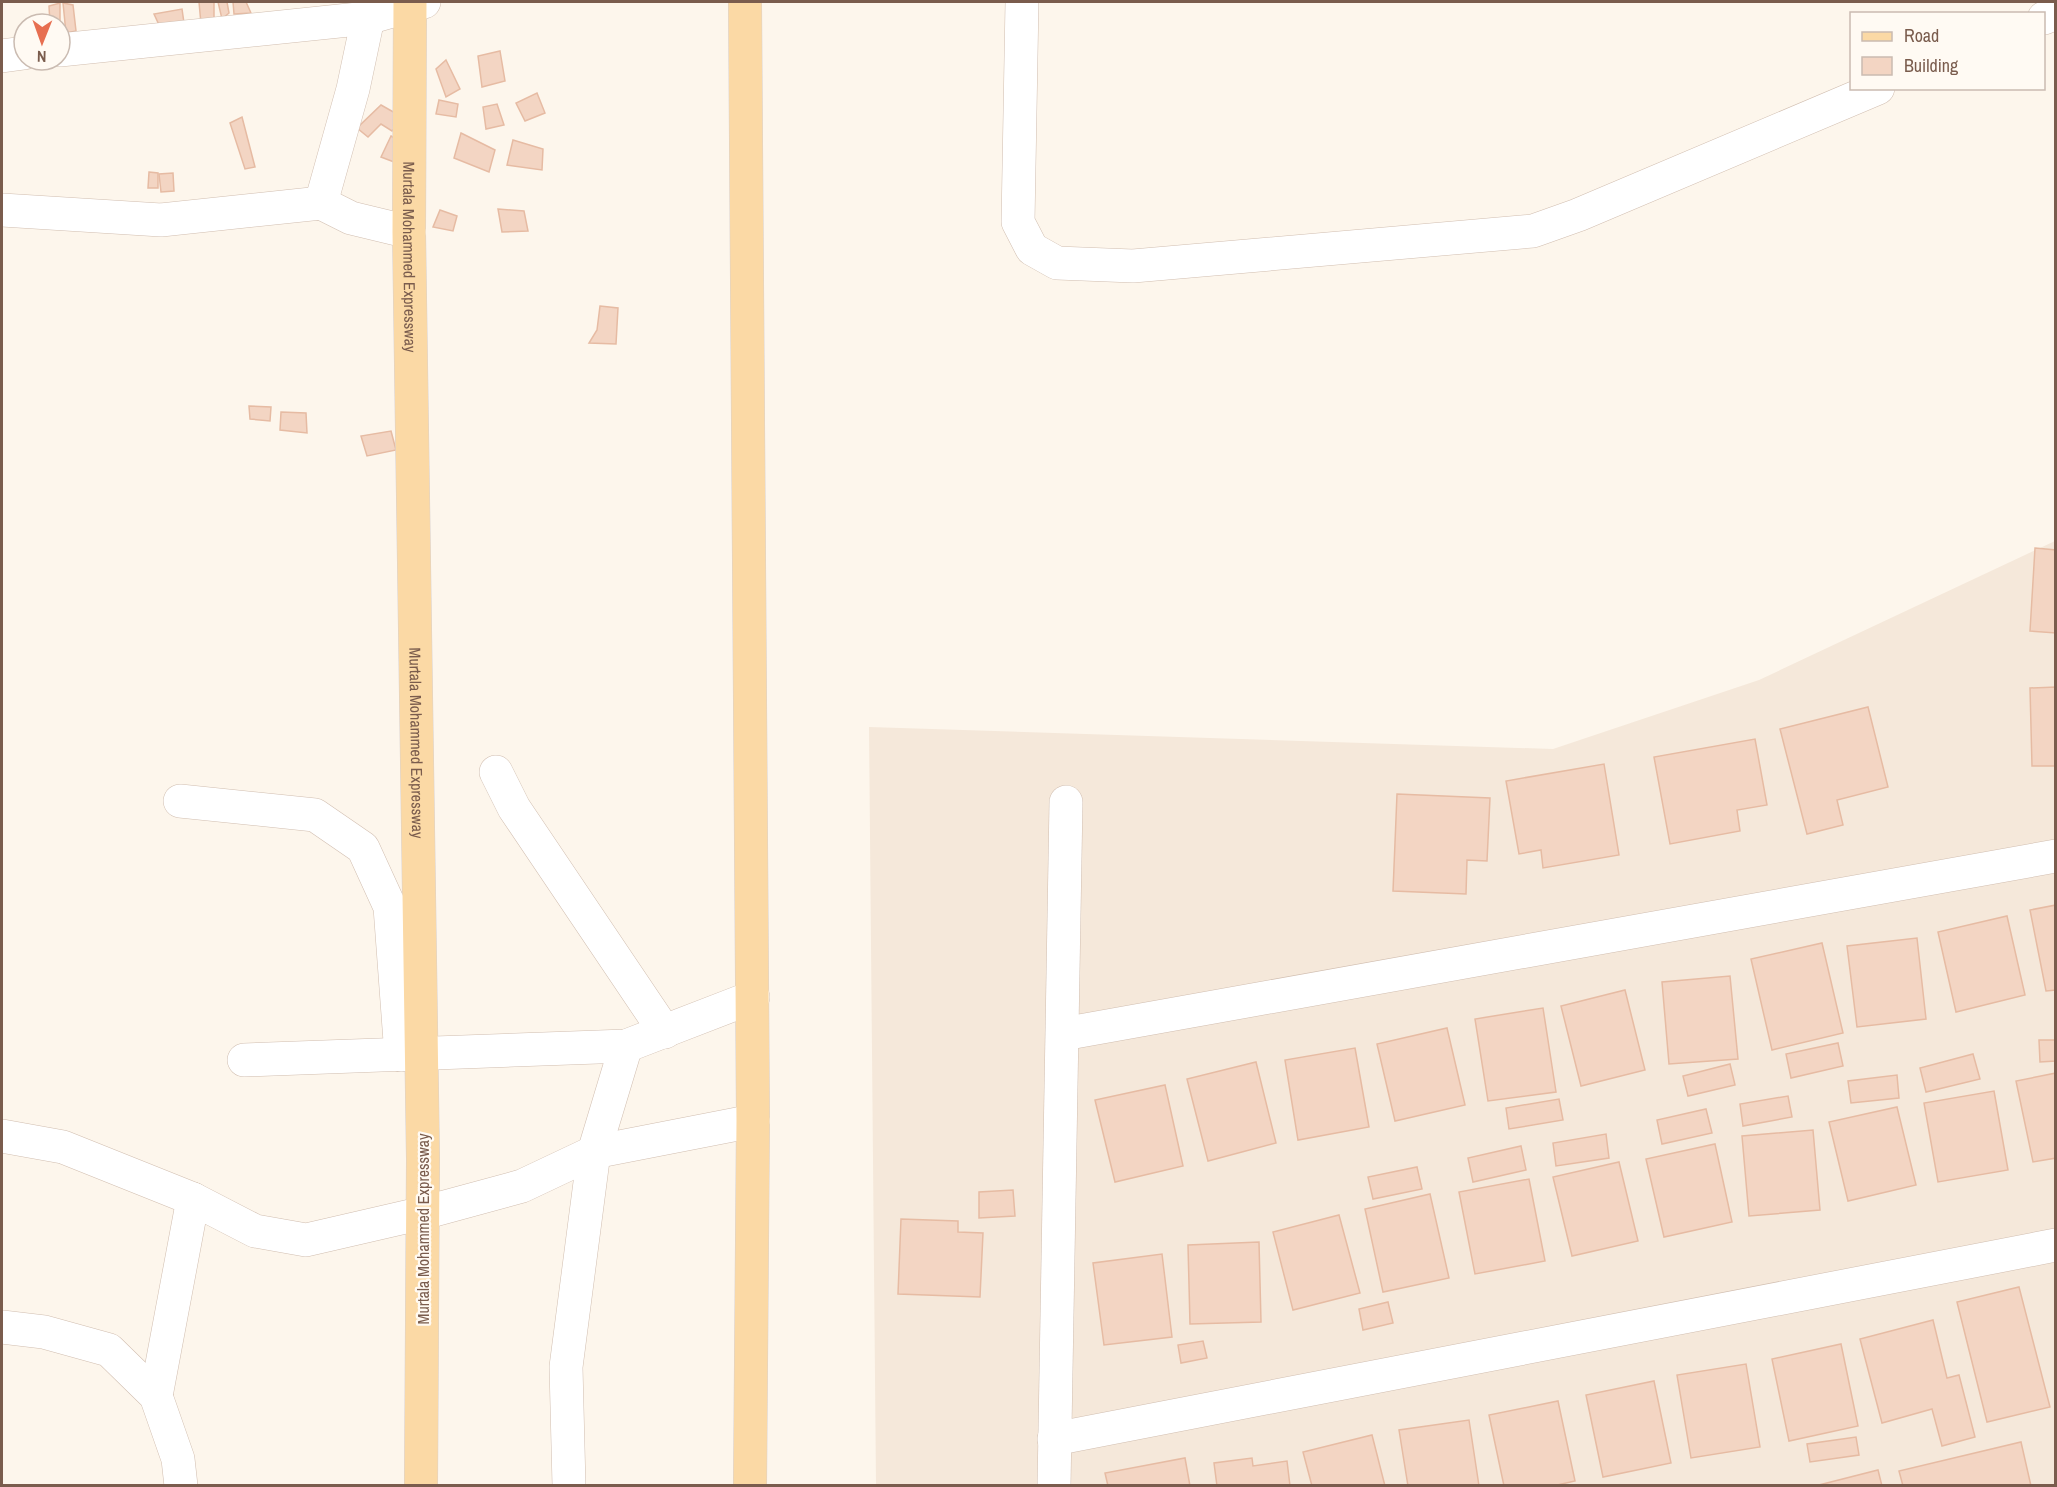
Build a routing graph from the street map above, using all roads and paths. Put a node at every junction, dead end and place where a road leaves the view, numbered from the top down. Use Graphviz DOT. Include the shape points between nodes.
graph roads {
  1 [pos="745,2"];
  2 [pos="1022,2"];
  3 [pos="415,3"];
  4 [pos="368,18"];
  5 [pos="72,49"];
  6 [pos="1873,90"];
  7 [pos="321,203"];
  8 [pos="2,210"];
  9 [pos="409,232"];
  10 [pos="496,772"];
  11 [pos="180,801"];
  12 [pos="1065,802"];
  13 [pos="2055,856"];
  14 [pos="753,997"];
  15 [pos="665,1032"];
  16 [pos="1063,1034"];
  17 [pos="626,1046"];
  18 [pos="412,1055"];
  19 [pos="244,1060"];
  20 [pos="753,1121"];
  21 [pos="2,1136"];
  22 [pos="594,1152"];
  23 [pos="193,1199"];
  24 [pos="423,1213"];
  25 [pos="2055,1245"];
  26 [pos="2,1327"];
  27 [pos="156,1396"];
  28 [pos="1054,1439"];
  29 [pos="181,1485"];
  30 [pos="421,1485"];
  31 [pos="569,1485"];
  32 [pos="750,1485"];
  33 [pos="1054,1485"];
  1 -- 14 [label="main road"];
  2 -- 6 [label="street" via="1018,222 1032,249 1057,264 1133,266 1533,231"];
  3 -- 4 [label="street"];
  3 -- 9 [label="main road, Murtala Mohammed Expressway"];
  4 -- 5 [label="street"];
  4 -- 7 [label="street"];
  7 -- 8 [label="street" via="160,220"];
  7 -- 9 [label="street" via="351,218"];
  9 -- 18 [label="main road, Murtala Mohammed Expressway"];
  10 -- 15 [label="street" via="514,808"];
  11 -- 18 [label="street" via="315,815 363,848 390,907"];
  12 -- 16 [label="street"];
  13 -- 16 [label="street"];
  14 -- 15 [label="street"];
  14 -- 20 [label="main road"];
  15 -- 17 [label="street"];
  16 -- 28 [label="street"];
  17 -- 18 [label="street"];
  17 -- 22 [label="street"];
  18 -- 19 [label="street"];
  18 -- 24 [label="main road, Murtala Mohammed Expressway"];
  20 -- 22 [label="street"];
  20 -- 32 [label="main road"];
  21 -- 23 [label="street" via="63,1147"];
  22 -- 24 [label="street" via="522,1186"];
  22 -- 31 [label="street" via="566,1367"];
  23 -- 24 [label="street" via="255,1231 306,1240"];
  23 -- 27 [label="street"];
  24 -- 30 [label="main road, Murtala Mohammed Expressway"];
  25 -- 28 [label="street"];
  26 -- 27 [label="street" via="44,1332 109,1350"];
  27 -- 29 [label="street" via="178,1459"];
  28 -- 33 [label="street"];
}
